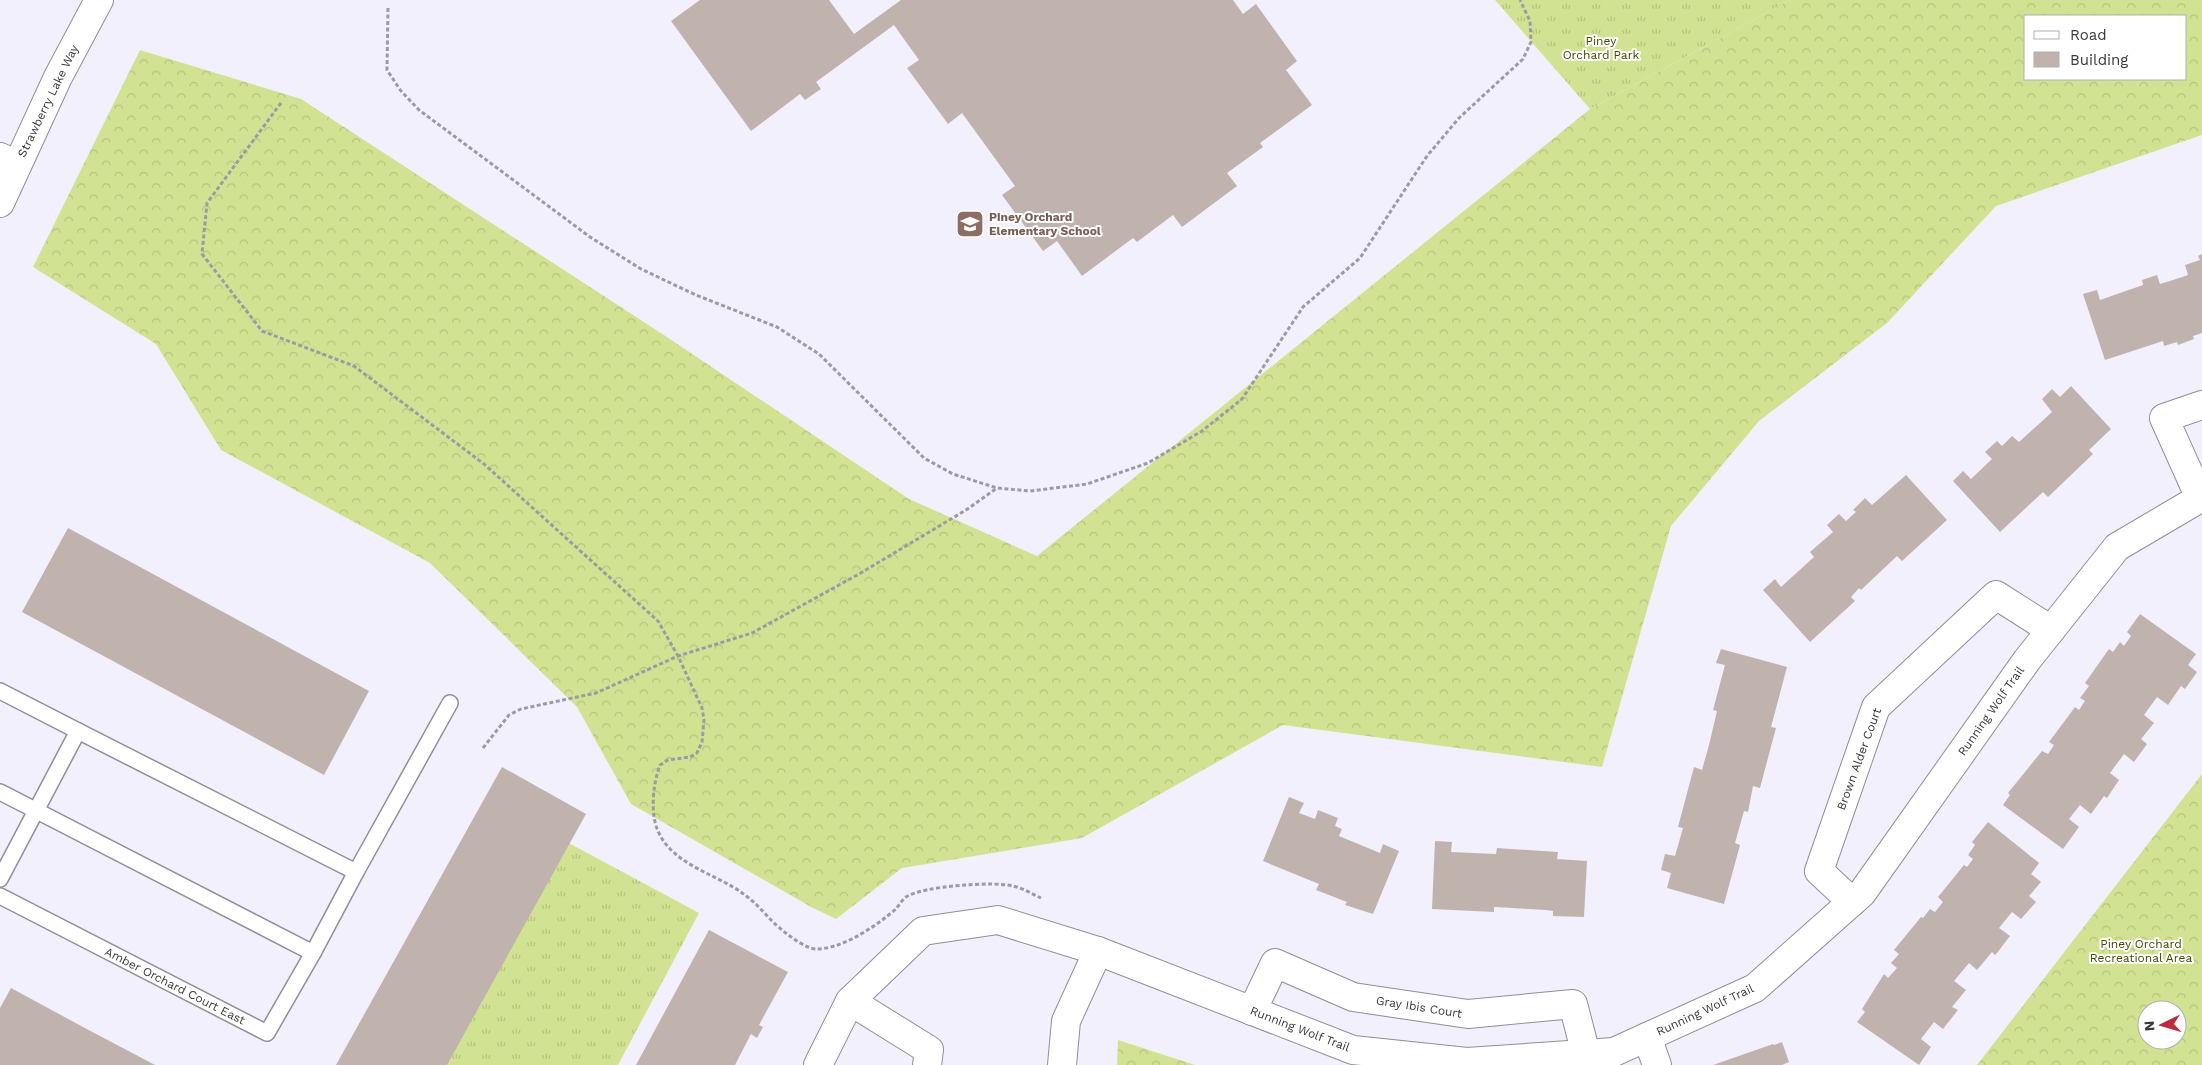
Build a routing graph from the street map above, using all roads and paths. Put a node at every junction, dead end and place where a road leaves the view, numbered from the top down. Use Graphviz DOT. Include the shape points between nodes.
graph roads {
  1 [pos="99,0"];
  2 [pos="1520,0"];
  3 [pos="388,8"];
  4 [pos="281,103"];
  5 [pos="9,161"];
  6 [pos="0,203"];
  7 [pos="2202,405"];
  8 [pos="997,488"];
  9 [pos="2201,497"];
  10 [pos="2051,630"];
  11 [pos="678,656"];
  12 [pos="0,691"];
  13 [pos="450,702"];
  14 [pos="78,731"];
  15 [pos="483,748"];
  16 [pos="0,792"];
  17 [pos="36,810"];
  18 [pos="356,872"];
  19 [pos="0,879"];
  20 [pos="0,896"];
  21 [pos="1048,902"];
  22 [pos="1852,902"];
  23 [pos="1098,951"];
  24 [pos="313,953"];
  25 [pos="850,1001"];
  26 [pos="1252,1011"];
  27 [pos="1647,1037"];
  28 [pos="1586,1054"];
  29 [pos="818,1065"];
  30 [pos="927,1065"];
  31 [pos="1062,1065"];
  32 [pos="1657,1065"];
  1 -- 5 [label="street, Strawberry Lake Way"];
  2 -- 8 [label="path" via="1530,21 1531,42 1523,59 1460,118 1432,150 1360,258 1303,307 1242,399 1202,431 1148,463 1087,484 1030,491"];
  3 -- 8 [label="path" via="387,70 419,110 590,237 641,269 696,296 777,327 819,354 924,458 953,474"];
  4 -- 11 [label="path" via="207,202 202,254 262,331 354,366 484,464 658,622"];
  5 -- 6 [label="street, Strawberry Lake Way"];
  7 -- 9 [label="street" via="2164,418"];
  8 -- 11 [label="path" via="859,574 752,633"];
  9 -- 10 [label="street, Running Wolf Trail" via="2117,547"];
  10 -- 22 [label="street, Running Wolf Trail" via="1862,893"];
  10 -- 22 [label="street, Brown Alder Court" via="1996,595 1876,707 1819,871"];
  11 -- 15 [label="path" via="596,693 521,708 509,715"];
  11 -- 21 [label="path" via="702,708 704,732 697,753 690,758 668,760 660,765 653,796 657,830 666,844 682,858 745,895 794,939 814,949 844,944 895,909 906,897 958,885 1016,886"];
  12 -- 14 [label="lane"];
  13 -- 18 [label="lane, Amber Orchard Court East"];
  14 -- 17 [label="lane"];
  14 -- 18 [label="lane"];
  16 -- 17 [label="lane"];
  17 -- 19 [label="lane"];
  17 -- 24 [label="lane"];
  18 -- 24 [label="lane, Amber Orchard Court East"];
  20 -- 24 [label="lane, Amber Orchard Court East" via="267,1033"];
  22 -- 27 [label="street, Running Wolf Trail" via="1755,988"];
  23 -- 25 [label="street, Running Wolf Trail" via="998,920 923,931"];
  23 -- 26 [label="street, Running Wolf Trail"];
  23 -- 31 [label="street" via="1066,1021"];
  25 -- 29 [label="street, Running Wolf Trail"];
  25 -- 30 [label="street" via="929,1050"];
  26 -- 28 [label="street, Running Wolf Trail" via="1352,1050 1467,1062"];
  26 -- 28 [label="street, Gray Ibis Court" via="1275,963 1353,997 1468,1014 1573,1004"];
  27 -- 28 [label="street, Running Wolf Trail" via="1614,1052"];
  27 -- 32 [label="street"];
}
